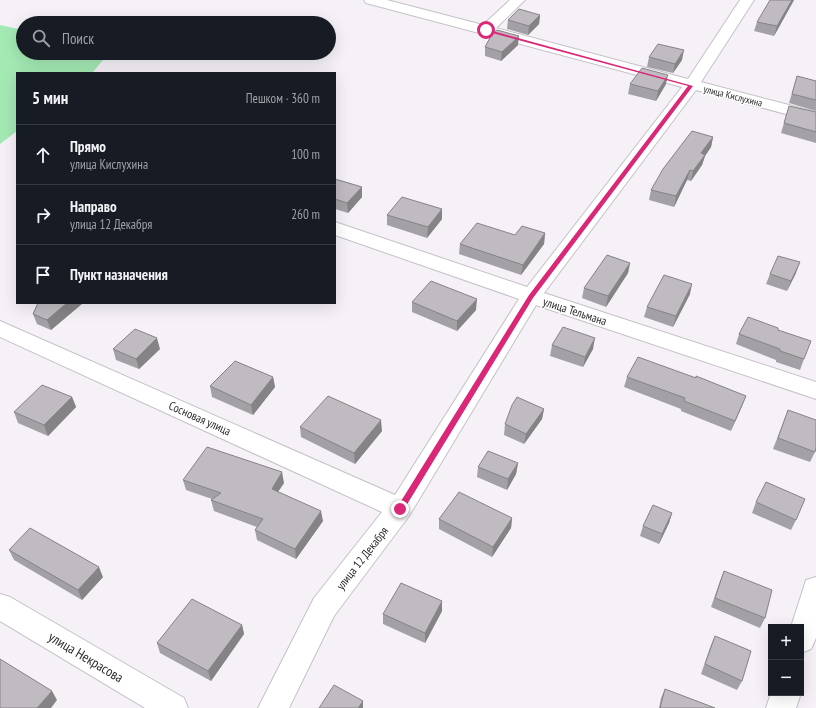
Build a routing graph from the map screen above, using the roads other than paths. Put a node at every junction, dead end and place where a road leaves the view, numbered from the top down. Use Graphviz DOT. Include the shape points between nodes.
graph roads {
  1 [pos="371,0"];
  2 [pos="518,0"];
  3 [pos="747,0"];
  4 [pos="486,30"];
  5 [pos="691,86"];
  6 [pos="816,117"];
  7 [pos="336,228"];
  8 [pos="531,296"];
  9 [pos="0,328"];
  10 [pos="816,391"];
  11 [pos="400,509"];
  12 [pos="816,589"];
  13 [pos="0,606"];
  14 [pos="804,630"];
  15 [pos="785,696"];
  16 [pos="173,708"];
  17 [pos="273,708"];
  18 [pos="781,708"];
  1 -- 4 [label="street, улица Кислухина"];
  2 -- 4 [label="street"];
  3 -- 5 [label="street, улица 12 Декабря"];
  4 -- 5 [label="street, улица Кислухина"];
  5 -- 6 [label="street, улица Кислухина"];
  5 -- 8 [label="street, улица 12 Декабря"];
  7 -- 8 [label="street, улица Тельмана"];
  8 -- 10 [label="street, улица Тельмана"];
  8 -- 11 [label="street, улица 12 Декабря"];
  9 -- 11 [label="street, Сосновая улица"];
  11 -- 17 [label="street, улица 12 Декабря" via="324,607"];
  12 -- 14 [label="street"];
  13 -- 16 [label="street, улица Некрасова"];
  15 -- 18 [label="street"];
}
